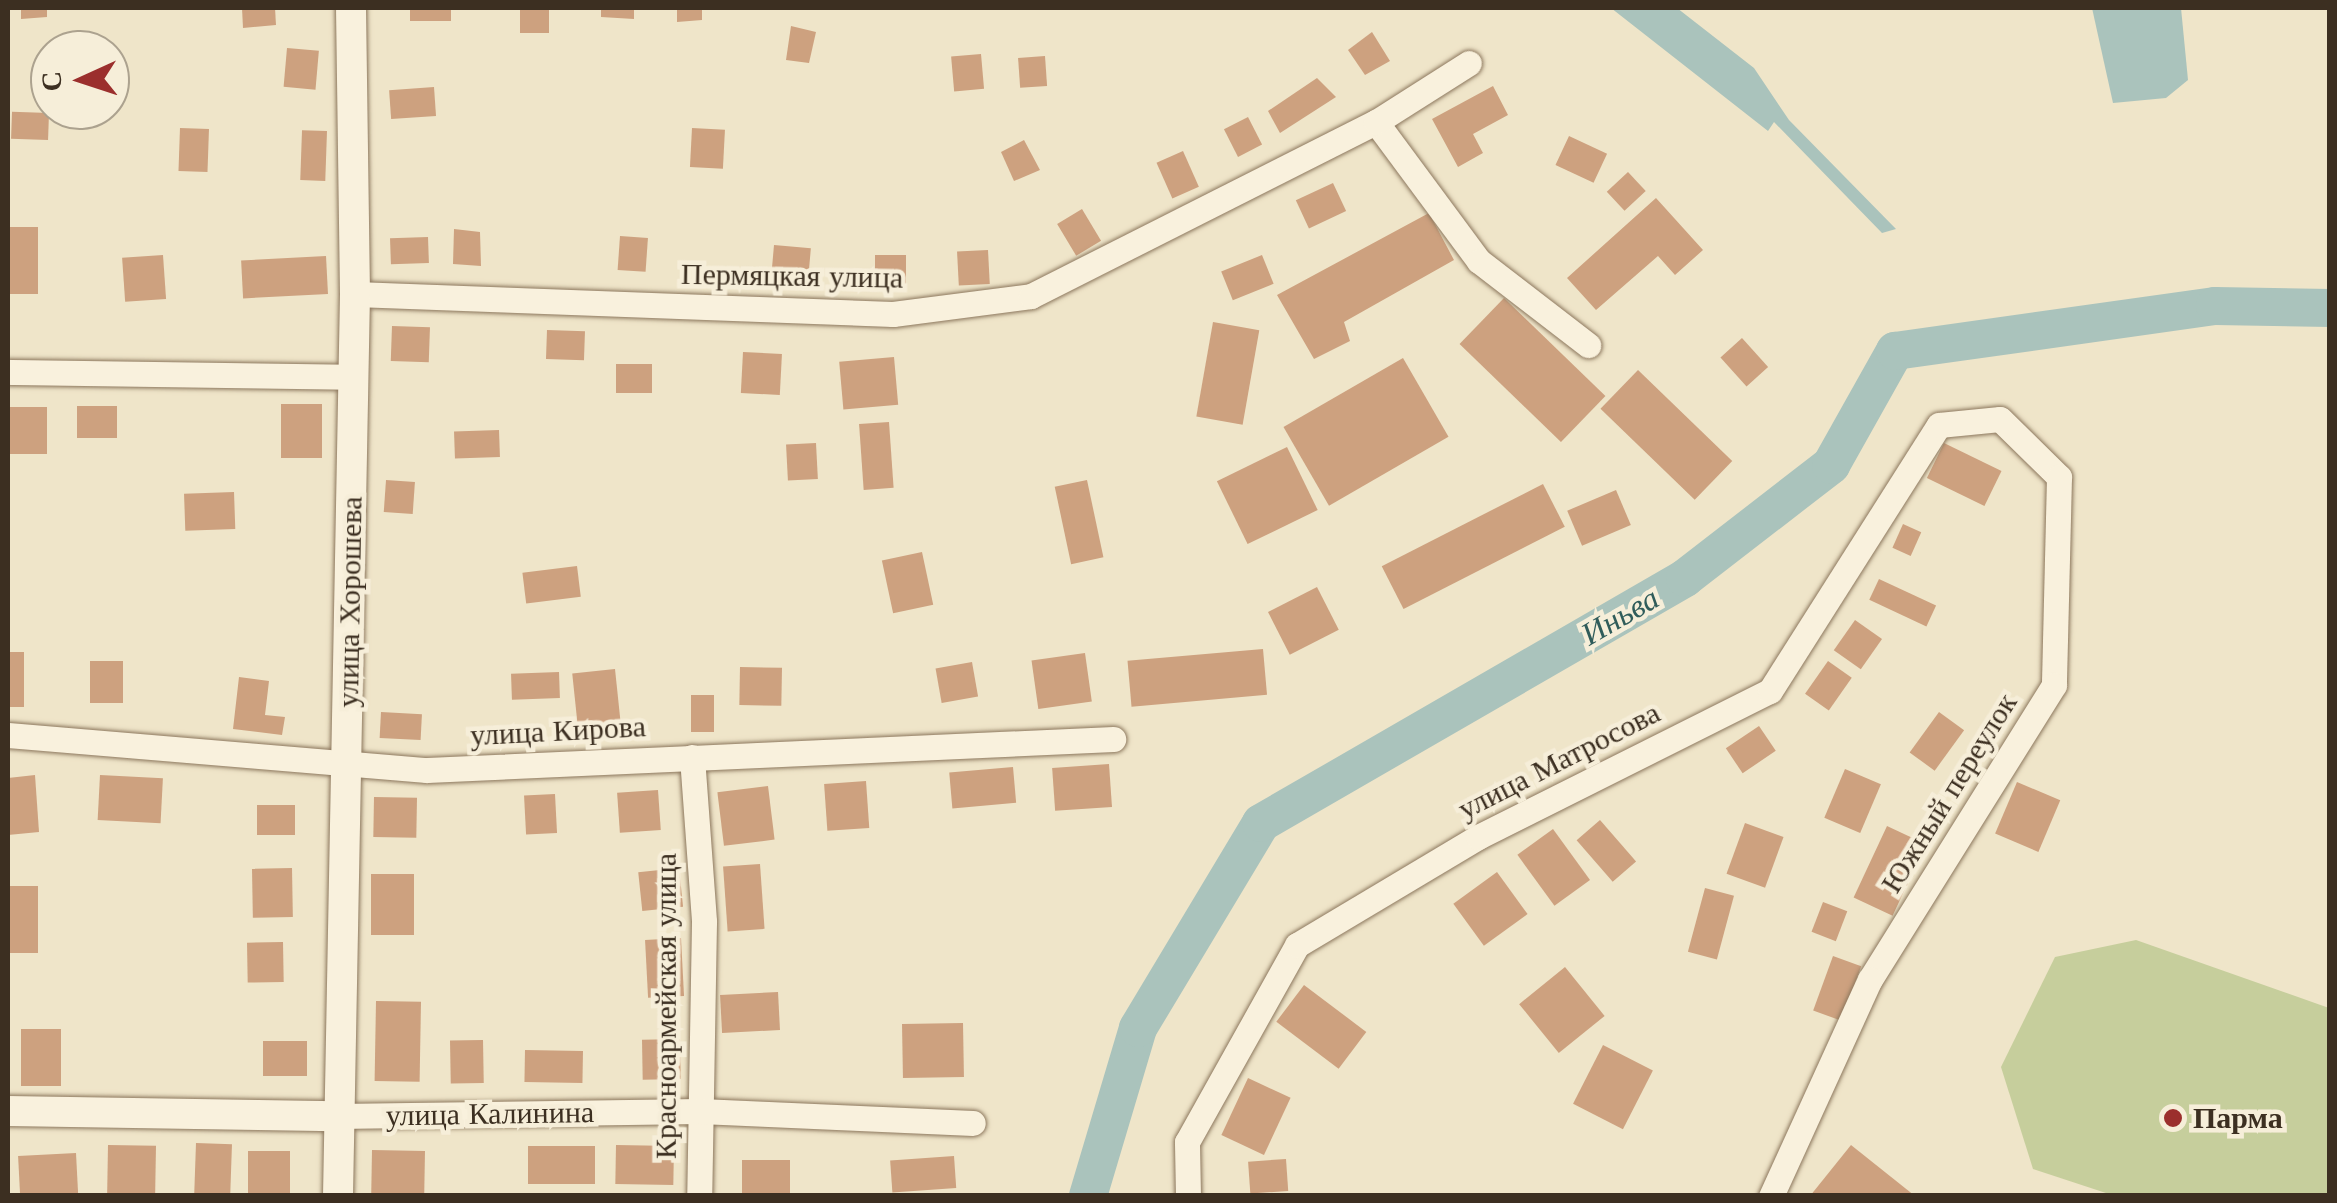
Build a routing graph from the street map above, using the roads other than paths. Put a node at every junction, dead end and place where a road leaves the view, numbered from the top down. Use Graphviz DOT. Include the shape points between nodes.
graph roads {
  1 [pos="350,8"];
  2 [pos="1468,62"];
  3 [pos="1376,122"];
  4 [pos="355,294"];
  5 [pos="1588,345"];
  6 [pos="8,372"];
  7 [pos="354,377"];
  8 [pos="2000,420"];
  9 [pos="8,735"];
  10 [pos="1113,739"];
  11 [pos="692,757"];
  12 [pos="347,761"];
  13 [pos="8,1111"];
  14 [pos="700,1111"];
  15 [pos="336,1116"];
  16 [pos="973,1123"];
  17 [pos="338,1196"];
  18 [pos="699,1196"];
  19 [pos="1188,1196"];
  20 [pos="1770,1196"];
  1 -- 4 [label="street, улица Хорошева"];
  2 -- 3 [label="street, Пермяцкая улица"];
  3 -- 4 [label="street, Пермяцкая улица" via="1030,296 894,314"];
  3 -- 5 [label="street" via="1479,261"];
  4 -- 7 [label="street, улица Хорошева"];
  6 -- 7 [label="street"];
  7 -- 12 [label="street, улица Хорошева"];
  8 -- 19 [label="street, улица Матросова" via="1939,424 1770,691 1478,836 1297,945 1187,1142"];
  8 -- 20 [label="street, Южный переулок" via="2059,477 2054,686 1870,979"];
  9 -- 12 [label="street, улица Кирова"];
  10 -- 11 [label="street, улица Кирова"];
  11 -- 12 [label="street, улица Кирова" via="426,770"];
  11 -- 14 [label="street, Красноармейская улица" via="704,922"];
  12 -- 15 [label="street, улица Хорошева"];
  13 -- 15 [label="street, улица Калинина"];
  14 -- 15 [label="street, улица Калинина"];
  14 -- 16 [label="street, улица Калинина"];
  14 -- 18 [label="street, Красноармейская улица"];
  15 -- 17 [label="street, улица Хорошева"];
}
